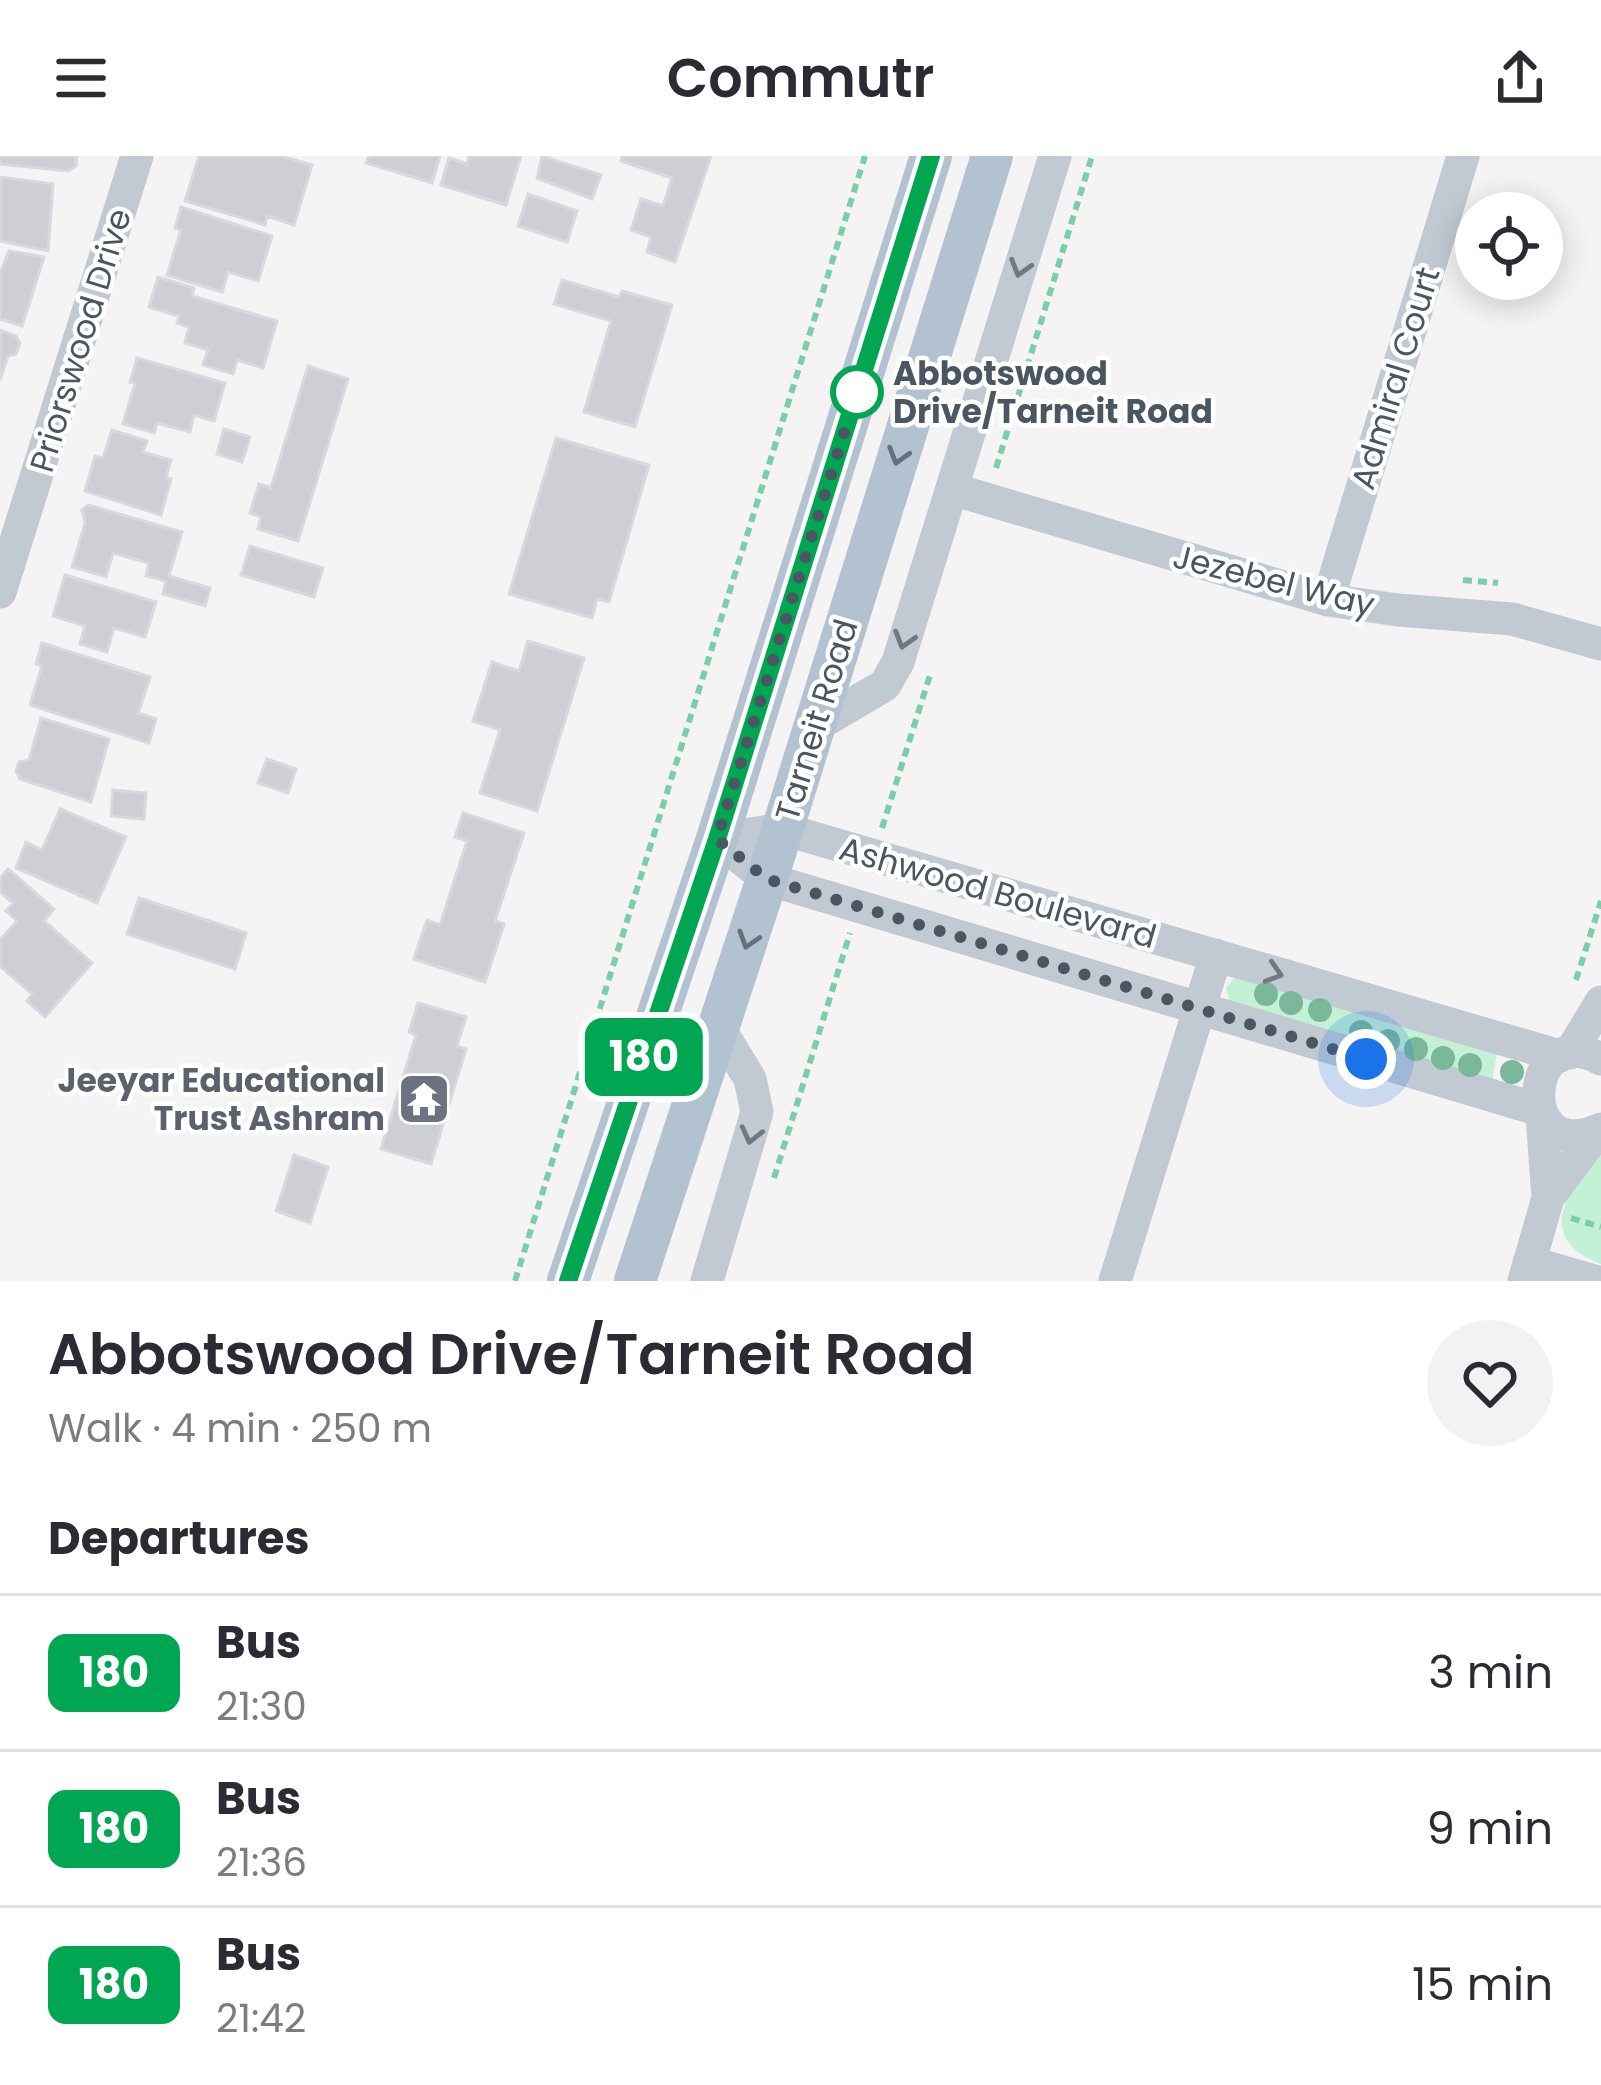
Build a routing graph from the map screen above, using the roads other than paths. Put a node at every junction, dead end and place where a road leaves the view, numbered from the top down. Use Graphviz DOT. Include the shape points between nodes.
graph roads {
  1 [pos="137,156"];
  2 [pos="931,156"];
  3 [pos="992,156"];
  4 [pos="1055,156"];
  5 [pos="1463,156"];
  6 [pos="952,489"];
  7 [pos="0,592"];
  8 [pos="1328,600"];
  9 [pos="1601,644"];
  10 [pos="814,727"];
  11 [pos="783,829"];
  12 [pos="717,839"];
  13 [pos="767,879"];
  14 [pos="1216,955"];
  15 [pos="1588,992"];
  16 [pos="1199,1010"];
  17 [pos="719,1028"];
  18 [pos="1577,1056"];
  19 [pos="1541,1113"];
  20 [pos="1600,1130"];
  21 [pos="1548,1198"];
  22 [pos="1526,1272"];
  23 [pos="568,1281"];
  24 [pos="635,1281"];
  25 [pos="707,1281"];
  26 [pos="1114,1281"];
  27 [pos="1594,1281"];
  1 -- 7 [label="street, Priorswood Drive"];
  2 -- 12 [label="main road, Tarneit Road"];
  3 -- 10 [label="main road, Tarneit Road, one-way"];
  4 -- 6 [label="street, one-way"];
  5 -- 8 [label="street, Admiral Court"];
  6 -- 8 [label="street, Jezebel Way" via="990,484"];
  6 -- 10 [label="street, one-way" via="890,679"];
  8 -- 9 [label="street, Jezebel Way" via="1512,619"];
  10 -- 11 [label="main road, Tarneit Road"];
  11 -- 12 [label="street, Ashwood Boulevard"];
  11 -- 13 [label="main road, Tarneit Road"];
  11 -- 14 [label="street, Ashwood Boulevard"];
  12 -- 13 [label="street, Ashwood Boulevard"];
  12 -- 23 [label="main road, Tarneit Road"];
  13 -- 16 [label="street, Ashwood Boulevard"];
  13 -- 17 [label="main road, Tarneit Road, one-way"];
  14 -- 16 [label="street"];
  14 -- 18 [label="street, Ashwood Boulevard, one-way"];
  15 -- 18 [label="street"];
  16 -- 19 [label="street, Ashwood Boulevard"];
  16 -- 26 [label="street"];
  17 -- 24 [label="main road, Tarneit Road"];
  17 -- 25 [label="street, one-way" via="750,1078 757,1112"];
  18 -- 19 [label="street" via="1542,1073"];
  19 -- 20 [label="street, Ashwood Boulevard" via="1561,1132"];
  19 -- 21 [label="street"];
  20 -- 21 [label="street"];
  21 -- 22 [label="street"];
  22 -- 27 [label="street"];
}
